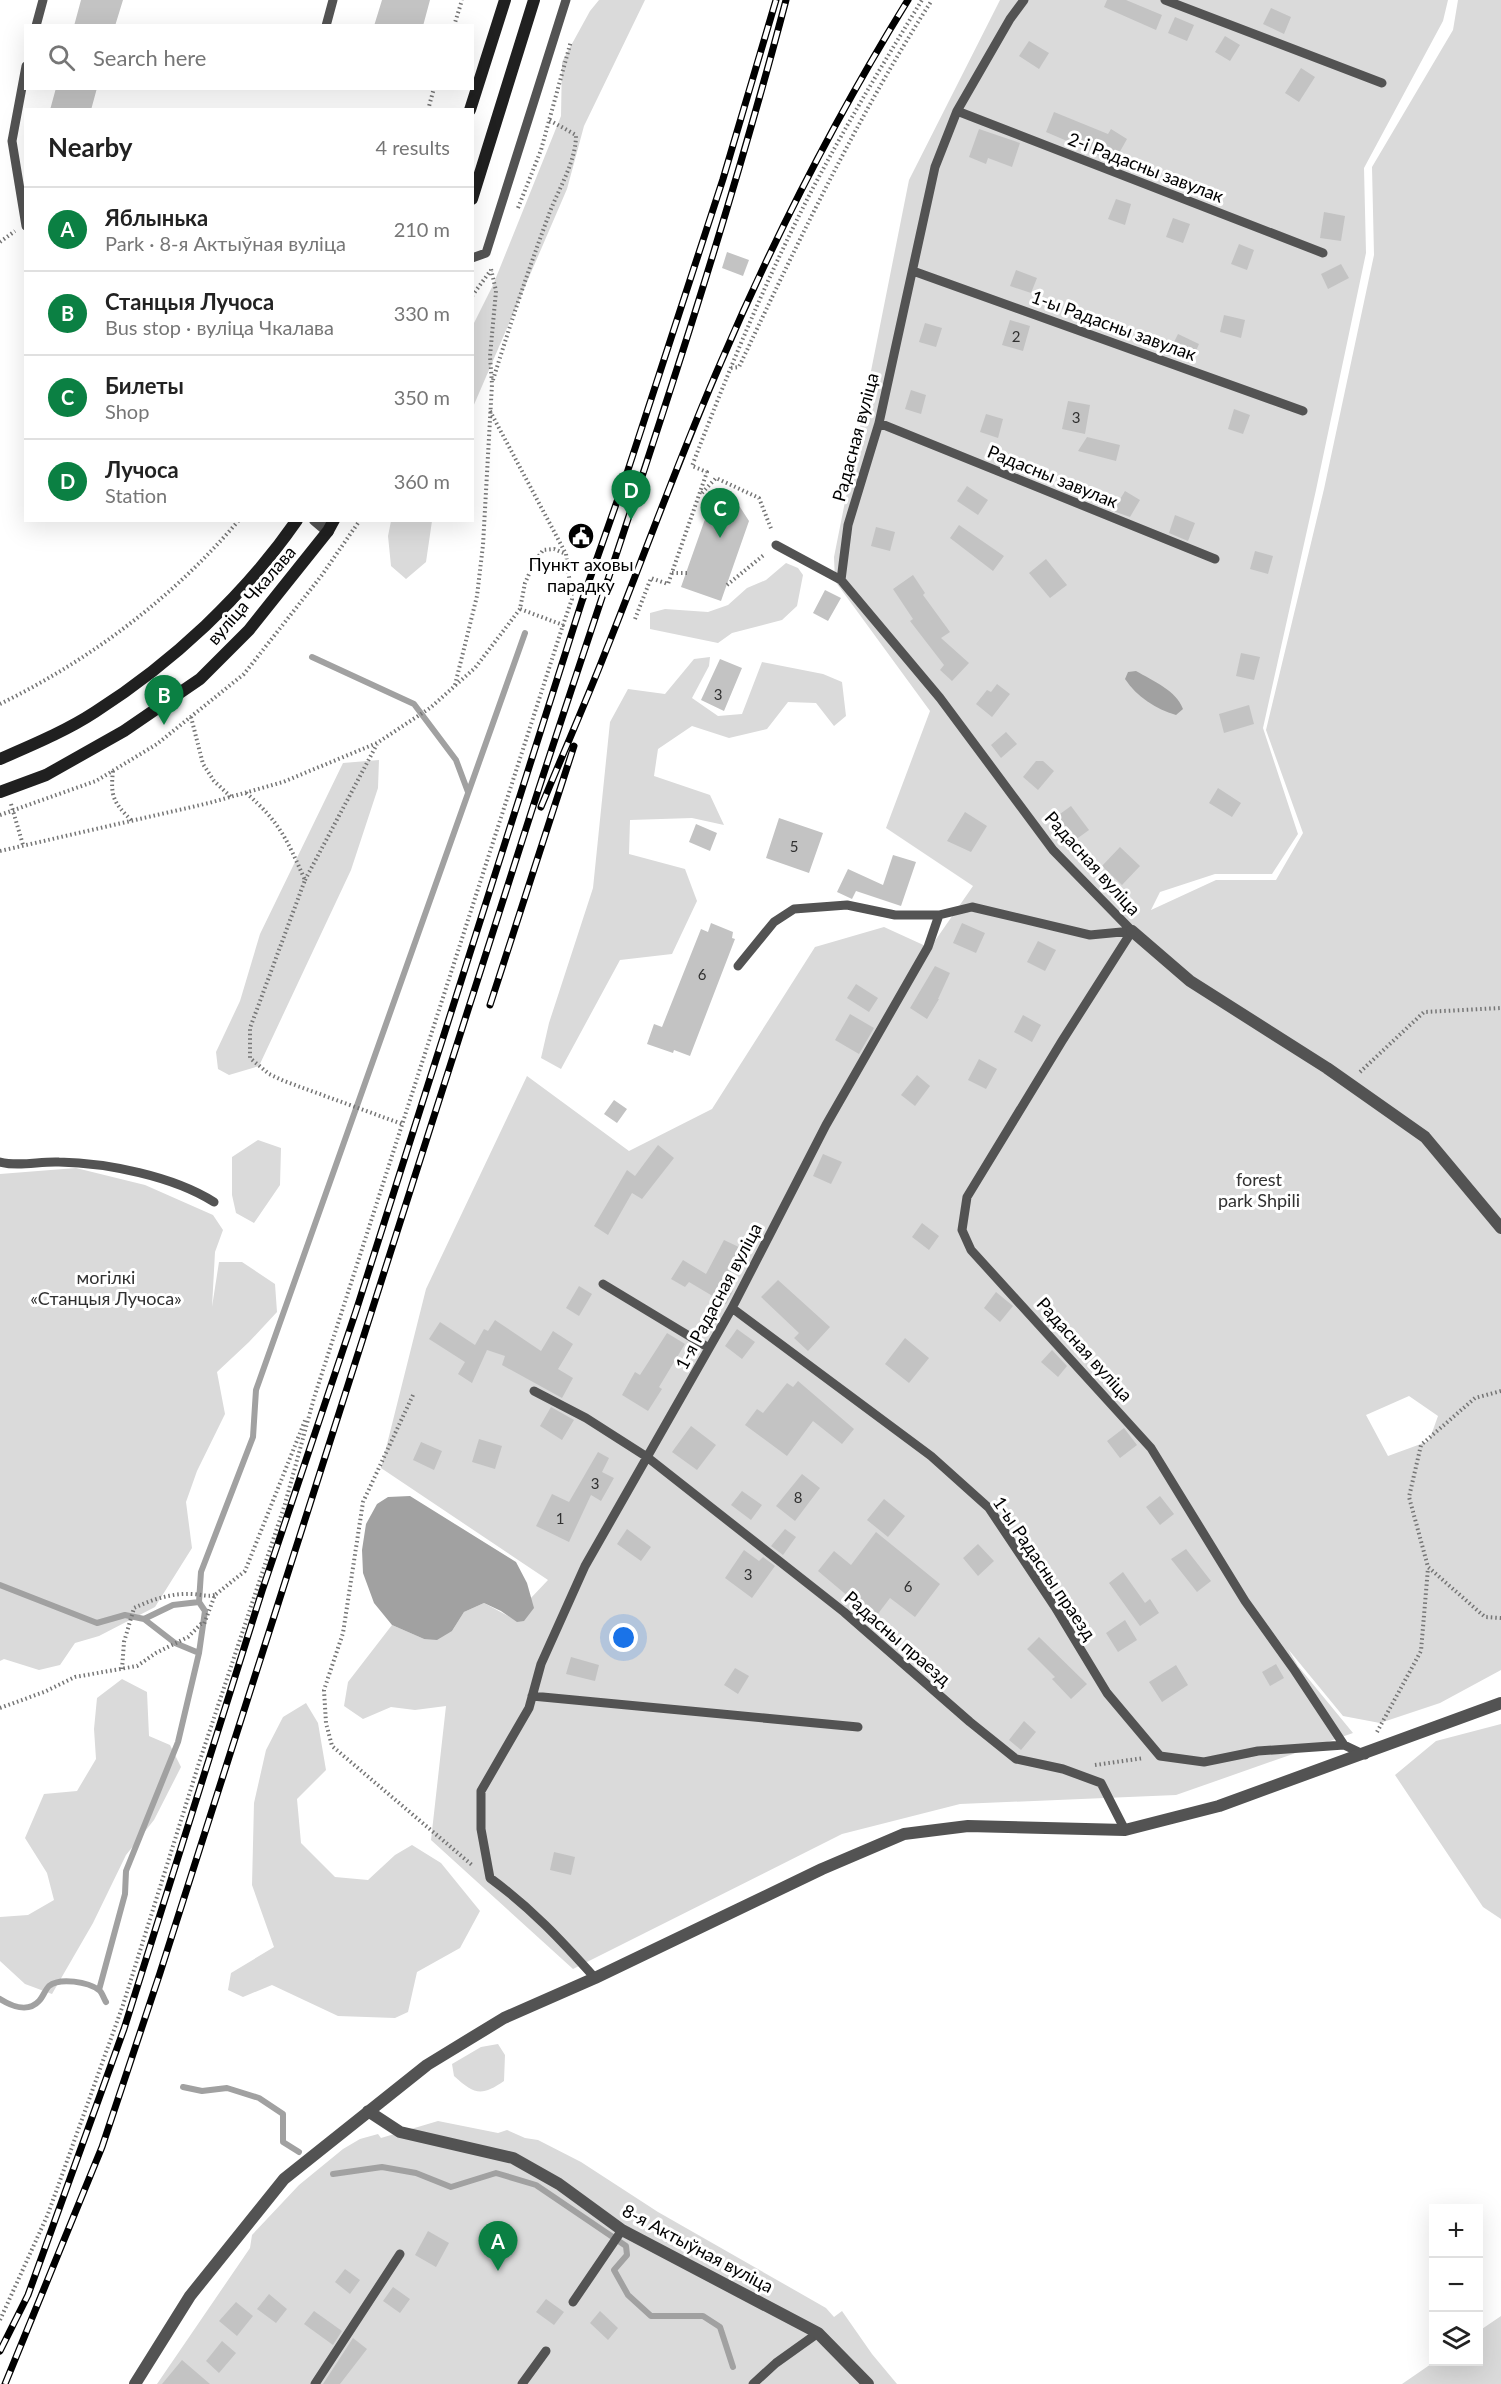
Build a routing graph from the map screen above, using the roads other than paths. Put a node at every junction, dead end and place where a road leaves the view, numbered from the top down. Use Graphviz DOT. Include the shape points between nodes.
graph roads {
  1 [pos="43,0"];
  2 [pos="333,0"];
  3 [pos="505,0"];
  4 [pos="534,0"];
  5 [pos="566,0"];
  6 [pos="1024,0"];
  7 [pos="1165,0"];
  8 [pos="37,24"];
  9 [pos="327,24"];
  10 [pos="24,77"];
  11 [pos="1382,83"];
  12 [pos="471,108"];
  13 [pos="957,111"];
  14 [pos="474,193"];
  15 [pos="24,214"];
  16 [pos="1323,254"];
  17 [pos="474,257"];
  18 [pos="913,271"];
  19 [pos="1303,411"];
  20 [pos="879,423"];
  21 [pos="296,522"];
  22 [pos="331,526"];
  23 [pos="776,545"];
  24 [pos="1215,559"];
  25 [pos="841,580"];
  26 [pos="0,759"];
  27 [pos="0,792"];
  28 [pos="939,915"];
  29 [pos="1132,931"];
  30 [pos="738,966"];
  31 [pos="0,1162"];
  32 [pos="214,1202"];
  33 [pos="1501,1228"];
  34 [pos="603,1284"];
  35 [pos="732,1308"];
  36 [pos="710,1348"];
  37 [pos="534,1391"];
  38 [pos="647,1457"];
  39 [pos="532,1696"];
  40 [pos="1501,1703"];
  41 [pos="858,1727"];
  42 [pos="1344,1745"];
  43 [pos="1365,1755"];
  44 [pos="1125,1830"];
  45 [pos="595,1978"];
  46 [pos="368,2111"];
  47 [pos="620,2232"];
  48 [pos="400,2254"];
  49 [pos="573,2302"];
  50 [pos="818,2333"];
  51 [pos="546,2351"];
  52 [pos="135,2384"];
  53 [pos="315,2384"];
  54 [pos="522,2384"];
  55 [pos="753,2384"];
  56 [pos="868,2384"];
  1 -- 8 [label="lane"];
  2 -- 9 [label="lane"];
  3 -- 12 [label="main road"];
  4 -- 14 [label="main road"];
  5 -- 17 [label="lane" via="486,253"];
  6 -- 13 [label="lane, Радасная вуліца"];
  7 -- 11 [label="lane"];
  10 -- 15 [label="lane" via="12,141"];
  13 -- 16 [label="lane, 2-і Радасны завулак"];
  13 -- 18 [label="lane, Радасная вуліца" via="935,167"];
  18 -- 19 [label="lane, 1-ы Радасны завулак"];
  18 -- 20 [label="lane, Радасная вуліца"];
  20 -- 24 [label="lane, Радасны завулак"];
  20 -- 25 [label="lane, Радасная вуліца" via="848,525"];
  21 -- 26 [label="main road, вуліца Чкалава" via="254,578 171,656 94,713"];
  22 -- 27 [label="main road, вуліца Чкалава" via="249,630 200,679 105,742 46,775"];
  23 -- 25 [label="lane"];
  25 -- 29 [label="lane, Радасная вуліца" via="940,698 1053,850"];
  28 -- 29 [label="lane" via="972,907 1090,935"];
  28 -- 30 [label="lane" via="895,915 847,905 794,909 774,922"];
  28 -- 35 [label="lane, 1-я Радасная вуліца" via="928,947 826,1125"];
  29 -- 33 [label="street" via="1190,981 1425,1137"];
  29 -- 42 [label="lane, Радасная вуліца" via="967,1197 962,1230 971,1250 1151,1448 1245,1601"];
  31 -- 32 [label="lane" via="102,1164 193,1189"];
  34 -- 36 [label="lane"];
  35 -- 36 [label="lane, 1-я Радасная вуліца"];
  35 -- 42 [label="lane, 1-ы Радасны праезд" via="931,1456 989,1508 1107,1693 1160,1756 1204,1762 1258,1751"];
  36 -- 38 [label="lane, 1-я Радасная вуліца"];
  37 -- 38 [label="lane, Радасны праезд"];
  38 -- 39 [label="lane, 1-я Радасная вуліца" via="585,1566 541,1664"];
  38 -- 44 [label="lane, Радасны праезд" via="844,1612 1016,1759 1063,1769 1101,1783"];
  39 -- 41 [label="lane"];
  39 -- 45 [label="lane, 1-я Радасная вуліца" via="530,1708 481,1791 481,1829 490,1878 554,1931"];
  40 -- 43 [label="street"];
  42 -- 43 [label="lane"];
  43 -- 44 [label="street" via="1219,1806"];
  44 -- 45 [label="street" via="968,1826 904,1834"];
  45 -- 46 [label="street" via="504,2018 427,2065"];
  46 -- 47 [label="street, 8-я Актыўная вуліца" via="400,2132 513,2158 559,2184"];
  46 -- 52 [label="street" via="284,2179 190,2296"];
  47 -- 49 [label="lane"];
  47 -- 50 [label="street, 8-я Актыўная вуліца"];
  48 -- 53 [label="lane"];
  50 -- 55 [label="lane"];
  50 -- 56 [label="street, 8-я Актыўная вуліца"];
  51 -- 54 [label="lane"];
}
